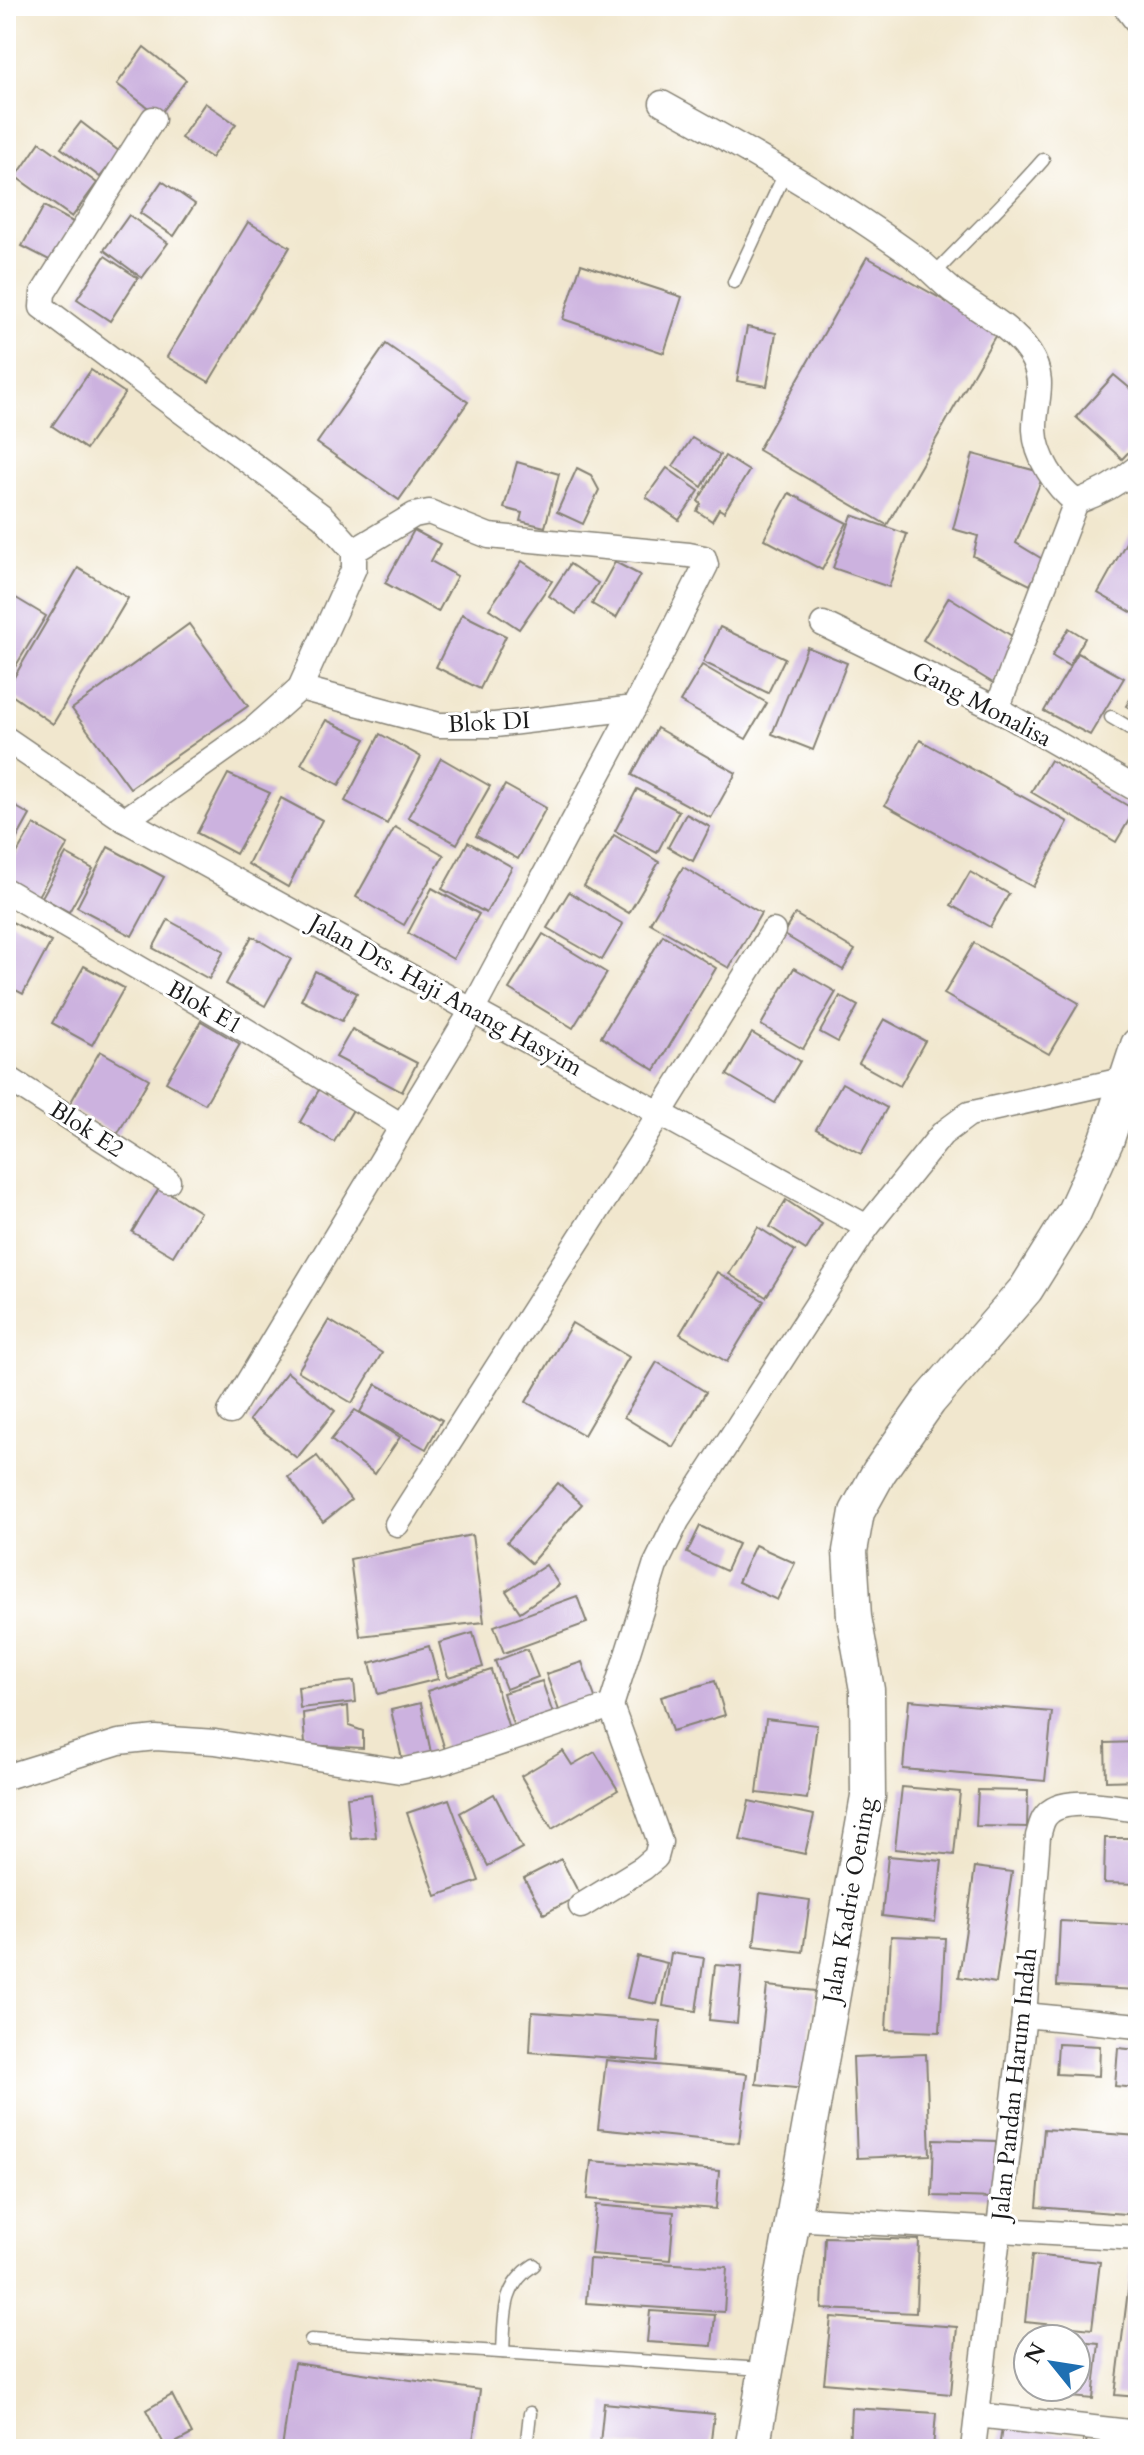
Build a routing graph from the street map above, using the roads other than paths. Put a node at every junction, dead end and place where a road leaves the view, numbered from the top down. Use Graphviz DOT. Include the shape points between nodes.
graph roads {
  1 [pos="1125,6"];
  2 [pos="1138,23"];
  3 [pos="662,103"];
  4 [pos="153,119"];
  5 [pos="1043,160"];
  6 [pos="785,173"];
  7 [pos="934,274"];
  8 [pos="734,282"];
  9 [pos="1138,467"];
  10 [pos="1076,502"];
  11 [pos="354,551"];
  12 [pos="823,624"];
  13 [pos="300,688"];
  14 [pos="634,708"];
  15 [pos="997,709"];
  16 [pos="1111,717"];
  17 [pos="1138,733"];
  18 [pos="6,739"];
  19 [pos="1138,790"];
  20 [pos="125,820"];
  21 [pos="6,891"];
  22 [pos="773,931"];
  23 [pos="473,1009"];
  24 [pos="1138,1045"];
  25 [pos="6,1077"];
  26 [pos="1127,1079"];
  27 [pos="660,1113"];
  28 [pos="402,1126"];
  29 [pos="168,1181"];
  30 [pos="867,1227"];
  31 [pos="230,1412"];
  32 [pos="397,1524"];
  33 [pos="611,1706"];
  34 [pos="6,1777"];
  35 [pos="1138,1810"];
  36 [pos="581,1906"];
  37 [pos="1024,2015"];
  38 [pos="1138,2026"];
  39 [pos="791,2218"];
  40 [pos="999,2228"];
  41 [pos="1138,2238"];
  42 [pos="534,2265"];
  43 [pos="311,2340"];
  44 [pos="503,2352"];
  45 [pos="766,2369"];
  46 [pos="530,2413"];
  47 [pos="977,2415"];
  48 [pos="1138,2433"];
  49 [pos="526,2449"];
  50 [pos="752,2449"];
  51 [pos="973,2449"];
  1 -- 2 [label="street"];
  3 -- 6 [label="street"];
  4 -- 11 [label="street" via="43,293 42,307 323,517"];
  5 -- 7 [label="lane"];
  6 -- 7 [label="street"];
  6 -- 8 [label="lane"];
  7 -- 10 [label="street" via="1031,354 1041,388 1035,429 1039,453 1059,487"];
  9 -- 10 [label="street"];
  10 -- 15 [label="street"];
  11 -- 13 [label="street" via="349,585"];
  11 -- 14 [label="street" via="414,515 429,512 489,536 704,558 704,571"];
  12 -- 15 [label="street, Gang Monalisa"];
  13 -- 14 [label="street, Blok DI" via="439,725 483,726"];
  13 -- 20 [label="street" via="255,728"];
  14 -- 23 [label="street"];
  15 -- 19 [label="street, Gang Monalisa"];
  16 -- 17 [label="lane"];
  18 -- 20 [label="street, Jalan Drs. Haji Anang Hasyim"];
  20 -- 23 [label="street, Jalan Drs. Haji Anang Hasyim"];
  21 -- 28 [label="street, Blok E1"];
  22 -- 27 [label="street"];
  23 -- 27 [label="street, Jalan Drs. Haji Anang Hasyim"];
  23 -- 28 [label="street"];
  24 -- 26 [label="main road, Jalan Kadrie Oening"];
  25 -- 29 [label="street, Blok E2"];
  26 -- 30 [label="street" via="969,1114 942,1134"];
  26 -- 39 [label="main road, Jalan Kadrie Oening" via="1074,1212 1026,1289 929,1401 857,1512 850,1551 854,1617 867,1690 868,1797"];
  27 -- 30 [label="street, Jalan Drs. Haji Anang Hasyim"];
  27 -- 32 [label="street"];
  28 -- 31 [label="street"];
  30 -- 33 [label="street" via="677,1521 655,1566"];
  33 -- 34 [label="street" via="443,1762 400,1771 156,1738 119,1742"];
  33 -- 36 [label="street" via="660,1842 656,1857 643,1868"];
  35 -- 37 [label="street, Jalan Pandan Harum Indah" via="1075,1803 1045,1817 1038,1836"];
  37 -- 38 [label="street"];
  37 -- 40 [label="street, Jalan Pandan Harum Indah"];
  39 -- 40 [label="street"];
  39 -- 45 [label="main road, Jalan Kadrie Oening"];
  40 -- 41 [label="street"];
  40 -- 47 [label="street, Jalan Pandan Harum Indah"];
  42 -- 44 [label="lane" via="519,2275 506,2300"];
  43 -- 44 [label="lane"];
  44 -- 45 [label="lane"];
  45 -- 50 [label="main road, Jalan Kadrie Oening"];
  46 -- 49 [label="lane"];
  47 -- 48 [label="street"];
  47 -- 51 [label="street, Jalan Pandan Harum Indah"];
}
